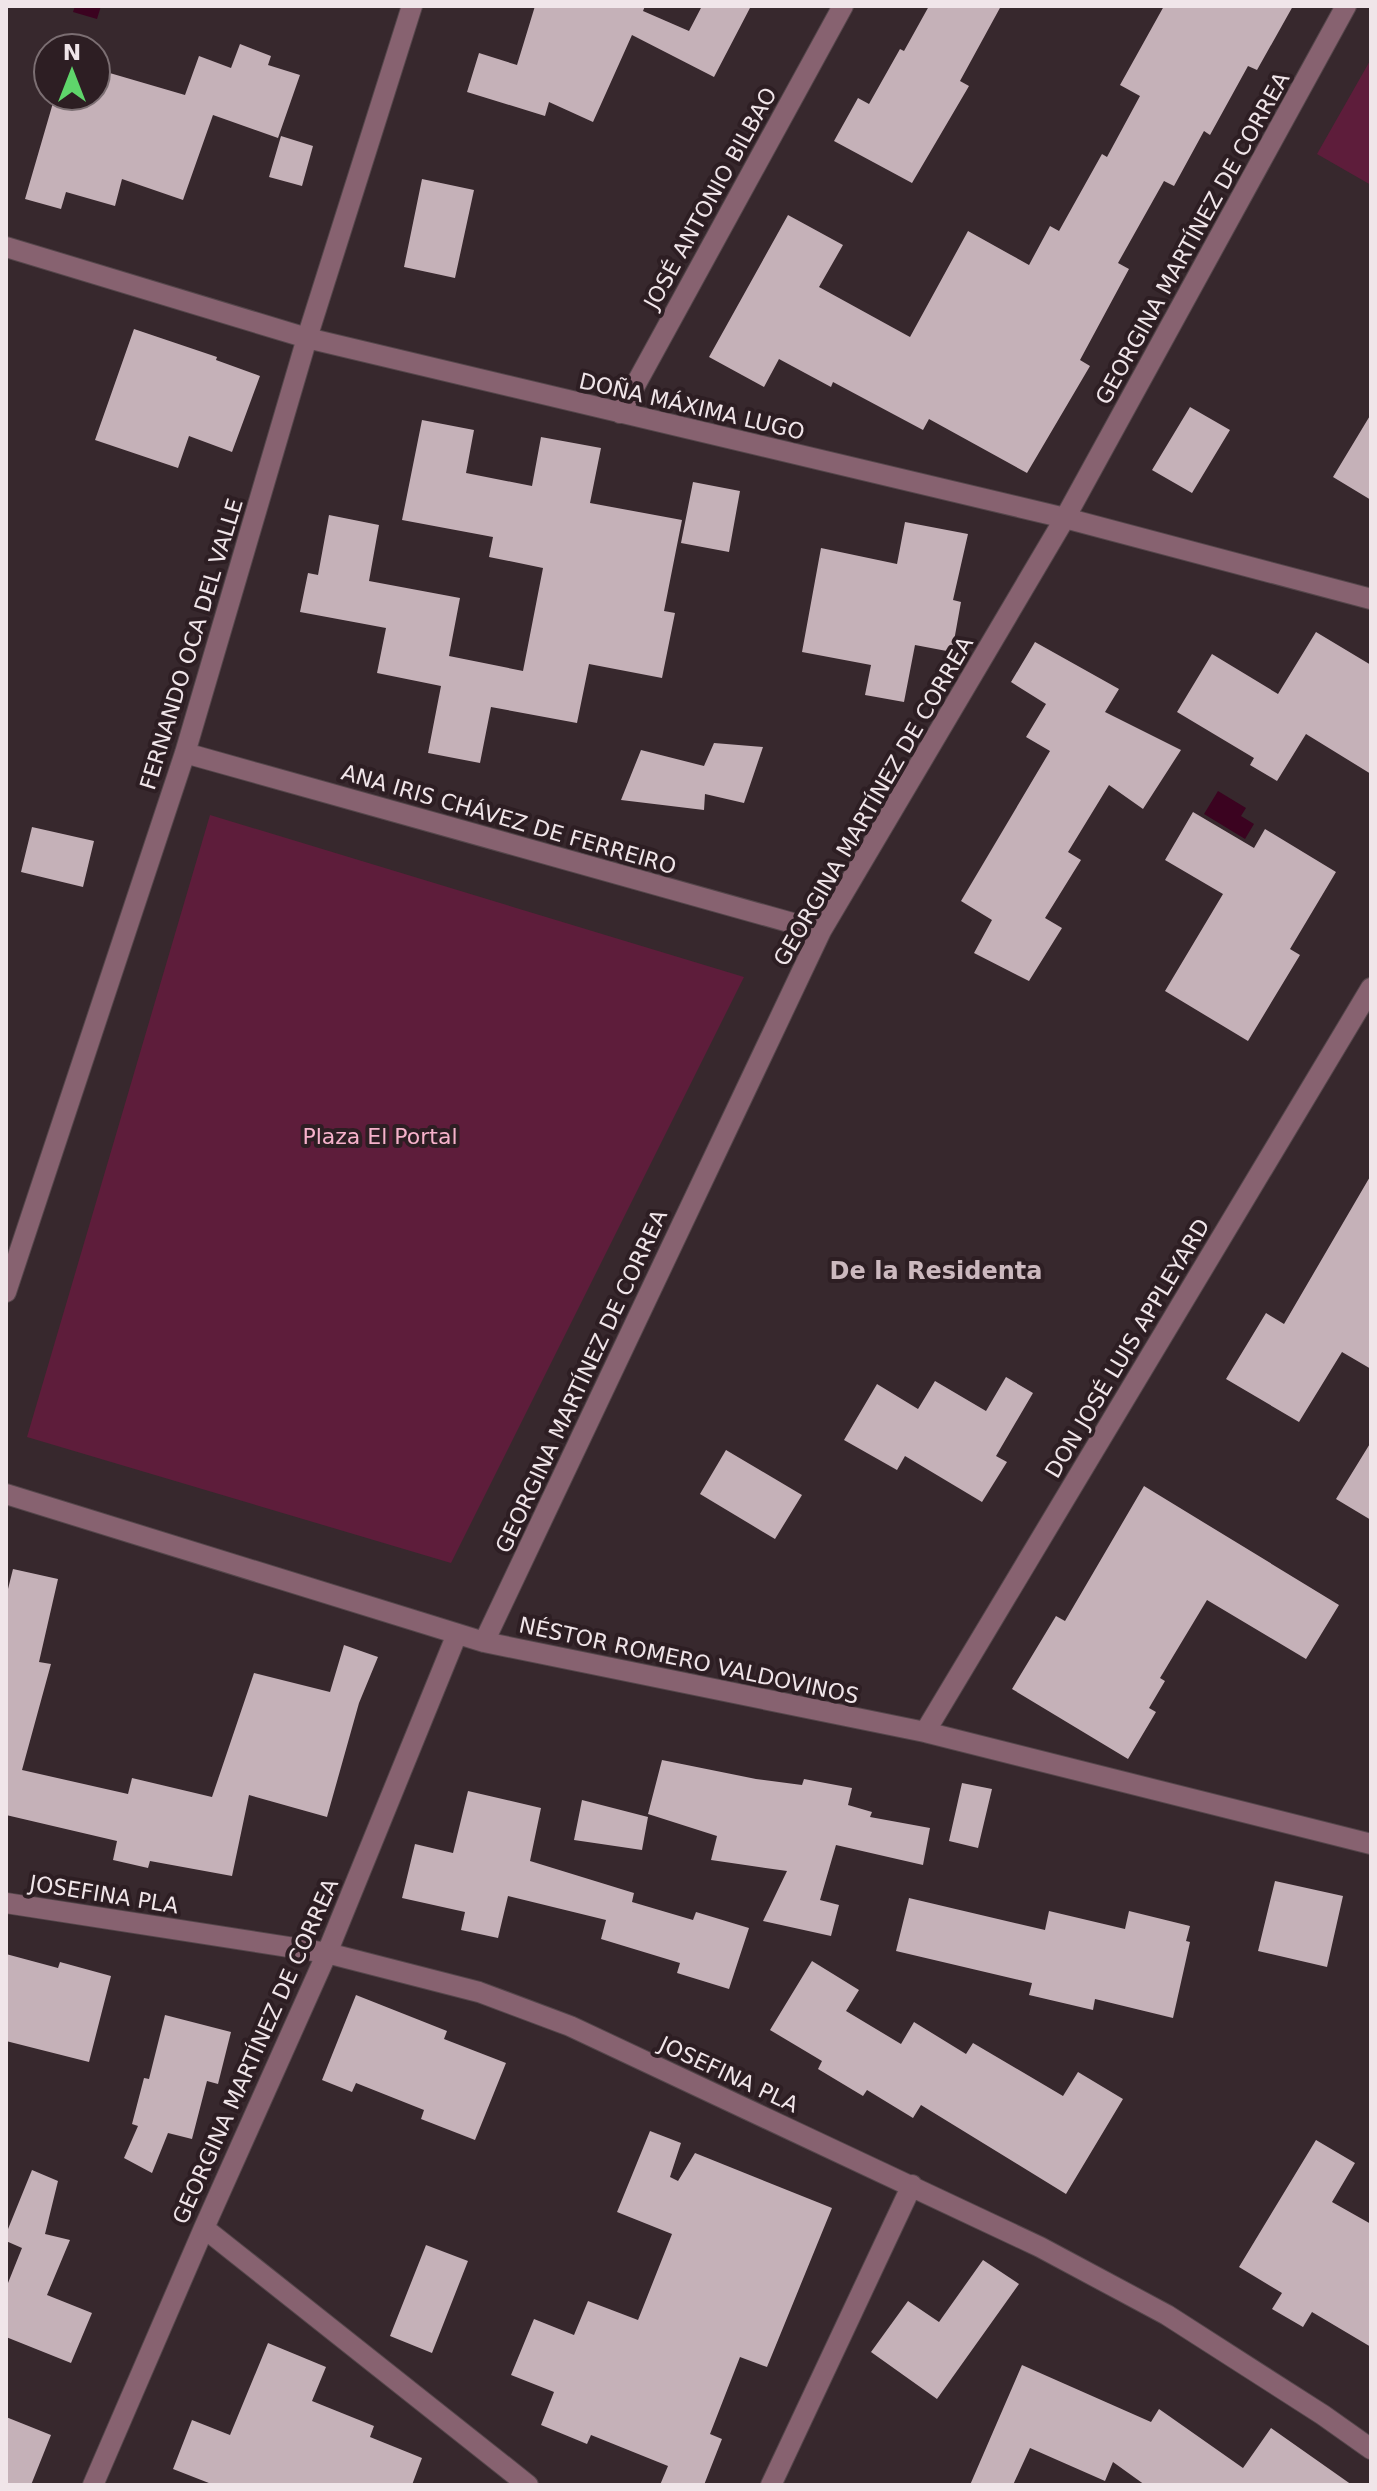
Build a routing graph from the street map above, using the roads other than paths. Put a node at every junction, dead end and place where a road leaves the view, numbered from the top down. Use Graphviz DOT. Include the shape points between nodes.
graph roads {
  1 [pos="412,6"];
  2 [pos="843,6"];
  3 [pos="1346,6"];
  4 [pos="6,247"];
  5 [pos="307,338"];
  6 [pos="620,413"];
  7 [pos="1065,518"];
  8 [pos="1371,599"];
  9 [pos="185,753"];
  10 [pos="821,931"];
  11 [pos="1371,988"];
  12 [pos="6,1292"];
  13 [pos="6,1494"];
  14 [pos="457,1634"];
  15 [pos="484,1642"];
  16 [pos="925,1732"];
  17 [pos="1371,1844"];
  18 [pos="6,1903"];
  19 [pos="327,1953"];
  20 [pos="912,2185"];
  21 [pos="204,2228"];
  22 [pos="1371,2449"];
  23 [pos="93,2485"];
  24 [pos="528,2485"];
  25 [pos="771,2485"];
  1 -- 5 [label="street, FERNANDO OCA DEL VALLE"];
  2 -- 6 [label="street, JOSÉ ANTONIO BILBAO"];
  3 -- 7 [label="street, GEORGINA MARTÍNEZ DE CORREA"];
  4 -- 5 [label="street, DOÑA MÁXIMA LUGO"];
  5 -- 6 [label="street, DOÑA MÁXIMA LUGO"];
  5 -- 9 [label="street, FERNANDO OCA DEL VALLE"];
  6 -- 7 [label="street, DOÑA MÁXIMA LUGO"];
  7 -- 8 [label="street, DOÑA MÁXIMA LUGO"];
  7 -- 10 [label="street, GEORGINA MARTÍNEZ DE CORREA"];
  9 -- 10 [label="street, ANA IRIS CHÁVEZ DE FERREIRO"];
  9 -- 12 [label="street, FERNANDO OCA DEL VALLE"];
  10 -- 15 [label="street, GEORGINA MARTÍNEZ DE CORREA"];
  11 -- 16 [label="street, DON JOSÉ LUIS APPLEYARD"];
  13 -- 14 [label="street, NÉSTOR ROMERO VALDOVINOS"];
  14 -- 15 [label="street, NÉSTOR ROMERO VALDOVINOS"];
  14 -- 19 [label="street, GEORGINA MARTÍNEZ DE CORREA"];
  15 -- 16 [label="street, NÉSTOR ROMERO VALDOVINOS"];
  16 -- 17 [label="street, NÉSTOR ROMERO VALDOVINOS"];
  18 -- 19 [label="street, JOSEFINA PLA"];
  19 -- 20 [label="street, JOSEFINA PLA" via="479,1992 570,2026"];
  19 -- 21 [label="street, GEORGINA MARTÍNEZ DE CORREA"];
  20 -- 22 [label="street, JOSEFINA PLA" via="1167,2315"];
  20 -- 25 [label="street"];
  21 -- 23 [label="street, GEORGINA MARTÍNEZ DE CORREA"];
  21 -- 24 [label="street"];
}
